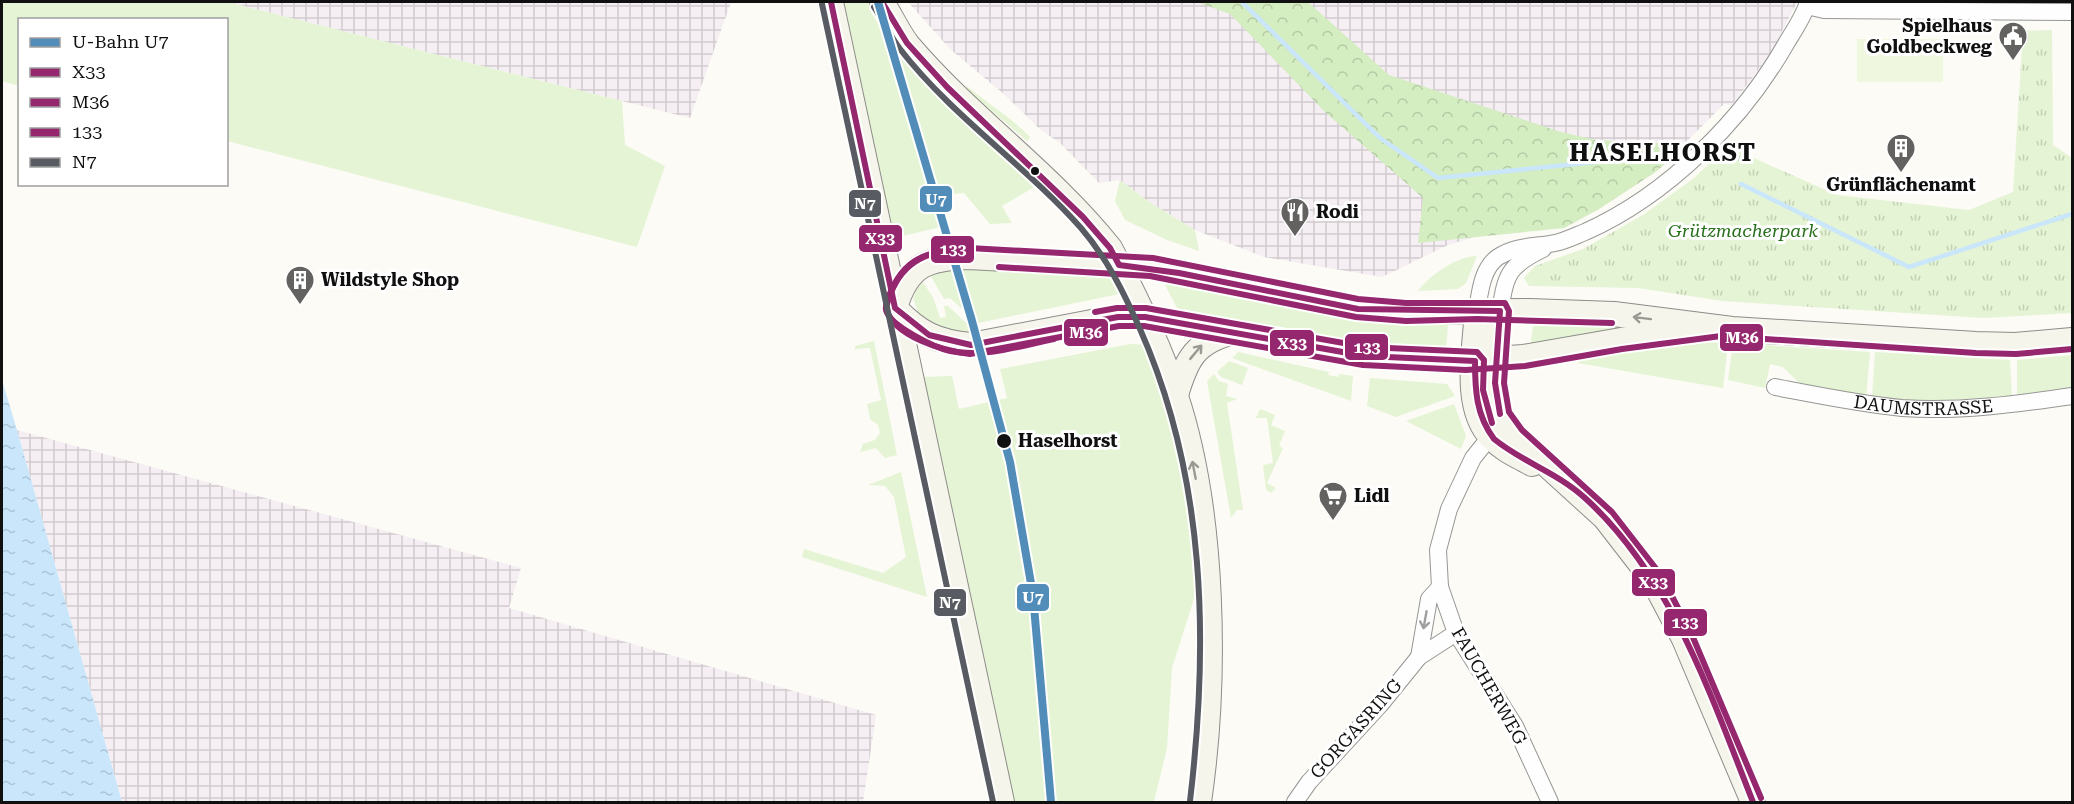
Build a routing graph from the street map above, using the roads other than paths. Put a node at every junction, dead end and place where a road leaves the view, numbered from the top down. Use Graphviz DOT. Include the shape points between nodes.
graph roads {
  1 [pos="831,2"];
  2 [pos="882,2"];
  3 [pos="1808,4"];
  4 [pos="2064,8"];
  5 [pos="1554,243"];
  6 [pos="1119,265"];
  7 [pos="895,308"];
  8 [pos="1489,311"];
  9 [pos="1145,316"];
  10 [pos="1721,327"];
  11 [pos="1237,331"];
  12 [pos="2073,340"];
  13 [pos="1485,361"];
  14 [pos="1775,387"];
  15 [pos="1176,395"];
  16 [pos="2073,396"];
  17 [pos="1490,437"];
  18 [pos="1565,482"];
  19 [pos="1440,588"];
  20 [pos="1456,633"];
  21 [pos="1419,657"];
  22 [pos="1002,802"];
  23 [pos="1199,802"];
  24 [pos="1295,802"];
  25 [pos="1550,802"];
  26 [pos="1753,802"];
  1 -- 7 [label="main road"];
  2 -- 6 [label="main road" via="907,43 947,87 1083,217"];
  3 -- 4 [label="street" via="1835,11"];
  3 -- 5 [label="street" via="1771,71 1710,143 1641,199 1588,231"];
  5 -- 8 [label="street" via="1513,266"];
  5 -- 8 [label="street" via="1519,248 1489,266 1484,277"];
  6 -- 7 [label="main road" via="941,258 918,267 909,276"];
  6 -- 8 [label="main road" via="1185,273 1357,308"];
  6 -- 9 [label="main road"];
  7 -- 9 [label="main road" via="924,333 946,343 971,345 1118,317"];
  7 -- 22 [label="main road"];
  10 -- 8 [label="main road, one-way" via="1614,314"];
  8 -- 13 [label="main road"];
  9 -- 11 [label="main road"];
  9 -- 15 [label="main road"];
  10 -- 12 [label="main road" via="1976,344"];
  10 -- 13 [label="main road"];
  11 -- 13 [label="main road" via="1365,356"];
  15 -- 11 [label="main road, one-way" via="1195,351 1209,340"];
  13 -- 17 [label="main road" via="1476,408"];
  13 -- 18 [label="main road" via="1506,426"];
  14 -- 16 [label="street, DAUMSTRASSE" via="1870,404 1925,409 1997,406"];
  23 -- 15 [label="main road, one-way" via="1206,731 1208,614 1197,486"];
  17 -- 18 [label="main road"];
  17 -- 19 [label="street, FAUCHERWEG" via="1473,458 1449,508 1438,550"];
  18 -- 26 [label="main road" via="1605,518 1660,592"];
  19 -- 20 [label="street, FAUCHERWEG"];
  19 -- 21 [label="street, GORGASRING, one-way" via="1429,599"];
  20 -- 21 [label="street, GORGASRING"];
  20 -- 25 [label="street, FAUCHERWEG" via="1515,726"];
  21 -- 24 [label="street, GORGASRING"];
}
